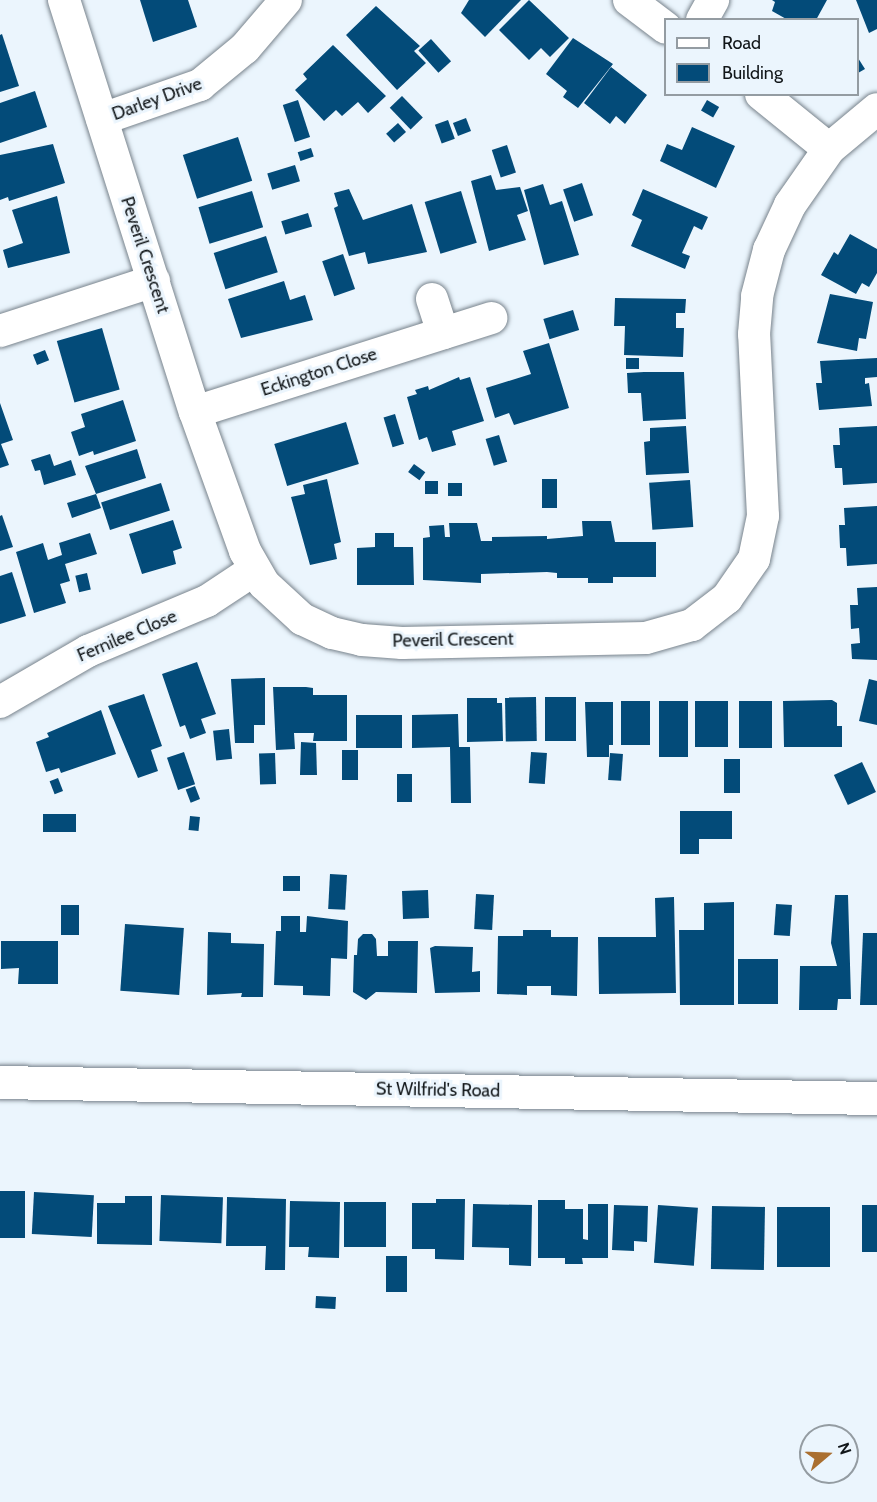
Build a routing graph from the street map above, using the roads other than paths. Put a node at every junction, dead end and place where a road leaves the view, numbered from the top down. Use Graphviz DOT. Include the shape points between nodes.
graph roads {
  1 [pos="64,0"];
  2 [pos="286,0"];
  3 [pos="629,0"];
  4 [pos="713,0"];
  5 [pos="703,18"];
  6 [pos="664,26"];
  7 [pos="763,96"];
  8 [pos="877,110"];
  9 [pos="102,119"];
  10 [pos="829,149"];
  11 [pos="154,281"];
  12 [pos="432,299"];
  13 [pos="490,318"];
  14 [pos="0,331"];
  15 [pos="443,333"];
  16 [pos="195,412"];
  17 [pos="254,570"];
  18 [pos="0,702"];
  19 [pos="0,1082"];
  20 [pos="877,1098"];
  1 -- 9 [label="street, Peveril Crescent"];
  2 -- 9 [label="street, Darley Drive" via="245,48 200,86"];
  3 -- 6 [label="street"];
  4 -- 5 [label="street"];
  7 -- 10 [label="street"];
  8 -- 10 [label="street, Peveril Crescent"];
  9 -- 11 [label="street, Peveril Crescent"];
  10 -- 17 [label="street, Peveril Crescent" via="790,205 762,274 754,334 764,516 754,559 742,580 709,614 682,629 646,638 402,643 363,640 332,633 302,619 279,602"];
  11 -- 14 [label="street"];
  11 -- 16 [label="street, Peveril Crescent"];
  12 -- 15 [label="street"];
  13 -- 15 [label="street, Eckington Close"];
  15 -- 16 [label="street, Eckington Close"];
  16 -- 17 [label="street, Peveril Crescent" via="235,529"];
  17 -- 18 [label="street, Fernilee Close" via="207,601 88,651"];
  19 -- 20 [label="street, St Wilfrid's Road"];
}
